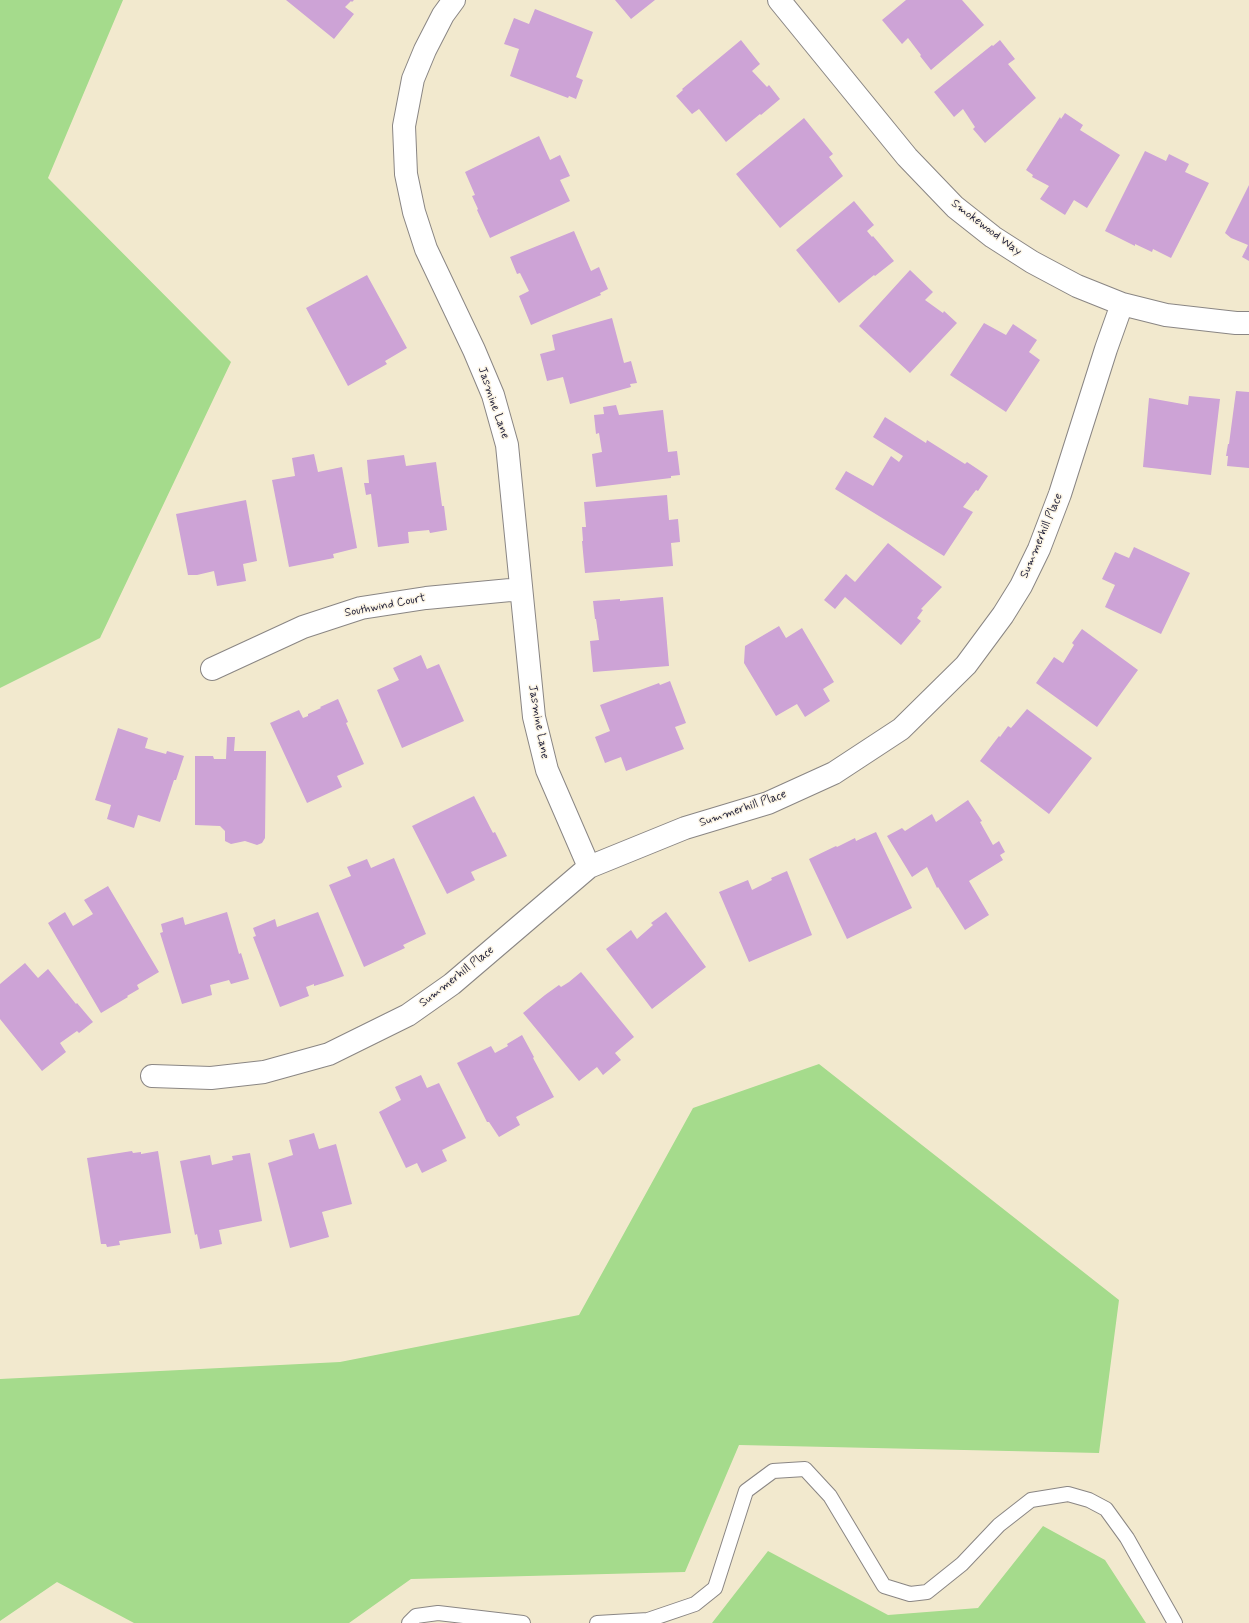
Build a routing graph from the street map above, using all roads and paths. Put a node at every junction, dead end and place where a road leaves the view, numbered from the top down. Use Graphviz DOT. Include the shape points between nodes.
graph roads {
  1 [pos="454,0"];
  2 [pos="779,0"];
  3 [pos="1122,304"];
  4 [pos="1249,323"];
  5 [pos="522,589"];
  6 [pos="212,670"];
  7 [pos="589,867"];
  8 [pos="152,1076"];
  9 [pos="409,1623"];
  10 [pos="523,1623"];
  11 [pos="597,1623"];
  12 [pos="1175,1623"];
  1 -- 5 [label="street, Jasmine Lane" via="443,15 413,79 404,126 406,174 414,212 426,249 493,395 508,445"];
  2 -- 3 [label="street, Smokewood Way" via="908,157 955,207 993,237 1032,262 1077,286"];
  3 -- 4 [label="street, Smokewood Way" via="1166,315"];
  3 -- 7 [label="street, Summerhill Place" via="1060,494 1039,549 1003,615 966,665 901,729 834,773 768,803 685,828"];
  5 -- 6 [label="street, Southwind Court" via="426,598 361,608 303,626"];
  5 -- 7 [label="street, Jasmine Lane" via="534,717 547,770"];
  7 -- 8 [label="street, Summerhill Place" via="452,984 408,1014 329,1054 264,1072 210,1078"];
  9 -- 10 [label="lane" via="416,1616 438,1613"];
  11 -- 12 [label="lane" via="648,1620 695,1604 715,1588 746,1491 773,1471 805,1469 830,1496 884,1586 910,1594 927,1592 962,1564 999,1525 1031,1500 1068,1494 1089,1500 1106,1509 1127,1538"];
}
